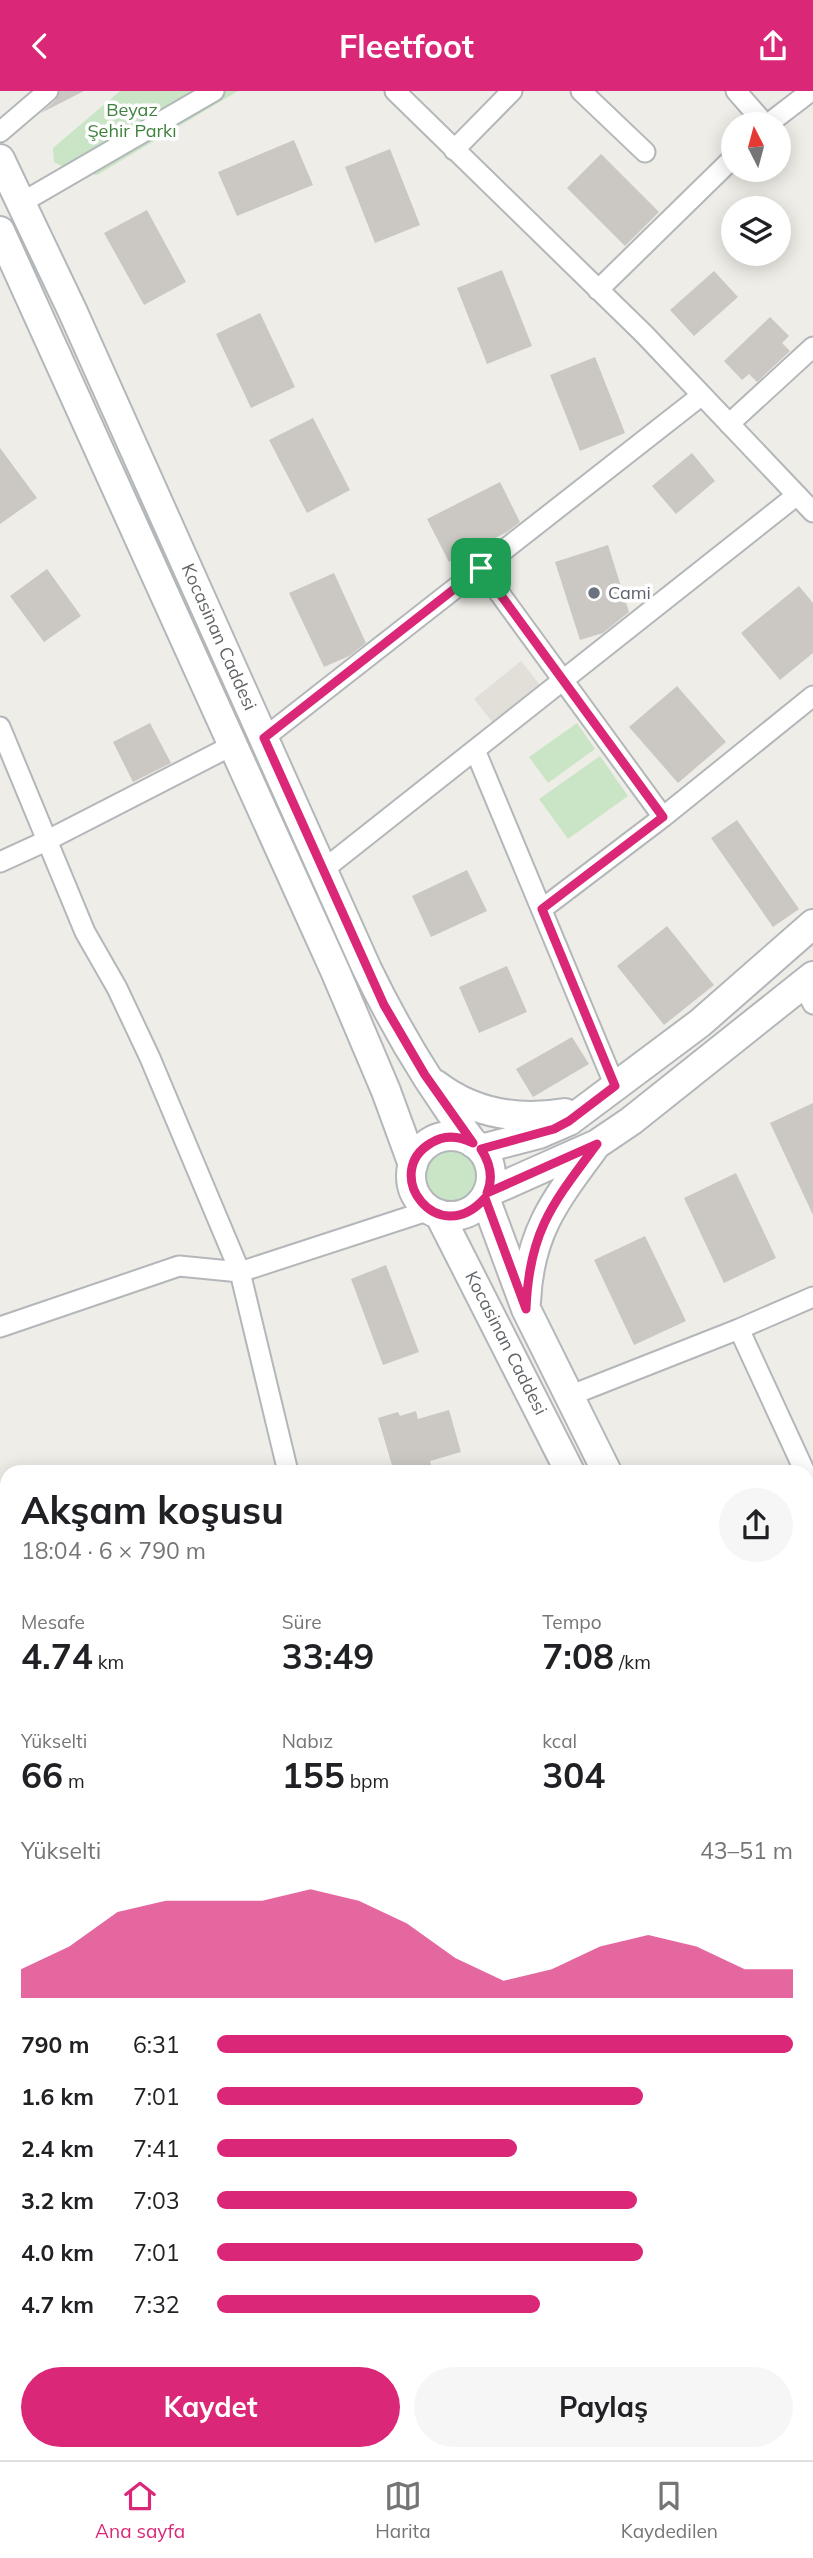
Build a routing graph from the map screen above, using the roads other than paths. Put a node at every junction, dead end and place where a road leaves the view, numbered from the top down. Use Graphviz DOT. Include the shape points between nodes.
graph roads {
  1 [pos="48,91"];
  2 [pos="214,91"];
  3 [pos="395,91"];
  4 [pos="512,91"];
  5 [pos="581,91"];
  6 [pos="736,91"];
  7 [pos="811,91"];
  8 [pos="755,112"];
  9 [pos="782,112"];
  10 [pos="0,132"];
  11 [pos="454,150"];
  12 [pos="645,152"];
  13 [pos="0,159"];
  14 [pos="721,170"];
  15 [pos="21,203"];
  16 [pos="0,232"];
  17 [pos="598,290"];
  18 [pos="813,347"];
  19 [pos="702,395"];
  20 [pos="729,424"];
  21 [pos="797,495"];
  22 [pos="813,512"];
  23 [pos="481,568"];
  24 [pos="563,680"];
  25 [pos="813,696"];
  26 [pos="0,727"];
  27 [pos="264,738"];
  28 [pos="233,745"];
  29 [pos="475,750"];
  30 [pos="663,817"];
  31 [pos="46,841"];
  32 [pos="0,862"];
  33 [pos="323,870"];
  34 [pos="542,909"];
  35 [pos="813,924"];
  36 [pos="810,988"];
  37 [pos="425,1075"];
  38 [pos="615,1086"];
  39 [pos="588,1107"];
  40 [pos="597,1144"];
  41 [pos="477,1146"];
  42 [pos="413,1165"];
  43 [pos="486,1195"];
  44 [pos="435,1212"];
  45 [pos="240,1272"];
  46 [pos="813,1297"];
  47 [pos="526,1309"];
  48 [pos="0,1327"];
  49 [pos="739,1329"];
  50 [pos="569,1395"];
  51 [pos="286,1465"];
  52 [pos="566,1465"];
  53 [pos="604,1465"];
  54 [pos="802,1465"];
  1 -- 10 [label="street"];
  2 -- 15 [label="street"];
  3 -- 11 [label="street"];
  4 -- 11 [label="street"];
  5 -- 12 [label="street"];
  6 -- 8 [label="street"];
  7 -- 9 [label="street"];
  11 -- 17 [label="street"];
  13 -- 15 [label="main road, Kocasinan Caddesi"];
  14 -- 17 [label="street"];
  15 -- 27 [label="main road, Kocasinan Caddesi"];
  16 -- 28 [label="main road, Kocasinan Caddesi"];
  17 -- 19 [label="street"];
  18 -- 20 [label="street"];
  19 -- 20 [label="street"];
  19 -- 23 [label="street"];
  20 -- 21 [label="street"];
  21 -- 22 [label="street"];
  21 -- 24 [label="street"];
  23 -- 24 [label="street"];
  23 -- 27 [label="street"];
  24 -- 29 [label="street"];
  24 -- 30 [label="street"];
  25 -- 30 [label="street"];
  26 -- 31 [label="street"];
  27 -- 33 [label="main road, Kocasinan Caddesi"];
  28 -- 31 [label="street"];
  28 -- 42 [label="main road, Kocasinan Caddesi" via="356,1019"];
  29 -- 33 [label="street"];
  29 -- 34 [label="street"];
  30 -- 34 [label="street"];
  31 -- 32 [label="street"];
  31 -- 45 [label="street" via="85,932 150,1058"];
  33 -- 37 [label="main road, Kocasinan Caddesi" via="384,1005"];
  34 -- 38 [label="street"];
  35 -- 38 [label="main road" via="700,1023"];
  36 -- 40 [label="main road"];
  37 -- 39 [label="main road" via="458,1099 495,1113 547,1116"];
  37 -- 41 [label="main road, Kocasinan Caddesi"];
  38 -- 39 [label="main road"];
  39 -- 41 [label="main road" via="547,1132"];
  40 -- 43 [label="main road"];
  40 -- 47 [label="main road" via="546,1216 529,1269"];
  41 -- 42 [label="main road" via="463,1138 443,1137 424,1147"];
  41 -- 43 [label="main road" via="490,1167"];
  42 -- 44 [label="main road" via="416,1195"];
  43 -- 44 [label="main road" via="470,1212 450,1216"];
  43 -- 47 [label="main road, Kocasinan Caddesi"];
  44 -- 45 [label="street"];
  44 -- 52 [label="main road, Kocasinan Caddesi"];
  45 -- 48 [label="street" via="179,1266"];
  45 -- 51 [label="street"];
  46 -- 49 [label="street"];
  47 -- 50 [label="main road, Kocasinan Caddesi"];
  49 -- 50 [label="street"];
  49 -- 54 [label="street"];
  50 -- 53 [label="main road, Kocasinan Caddesi"];
}
